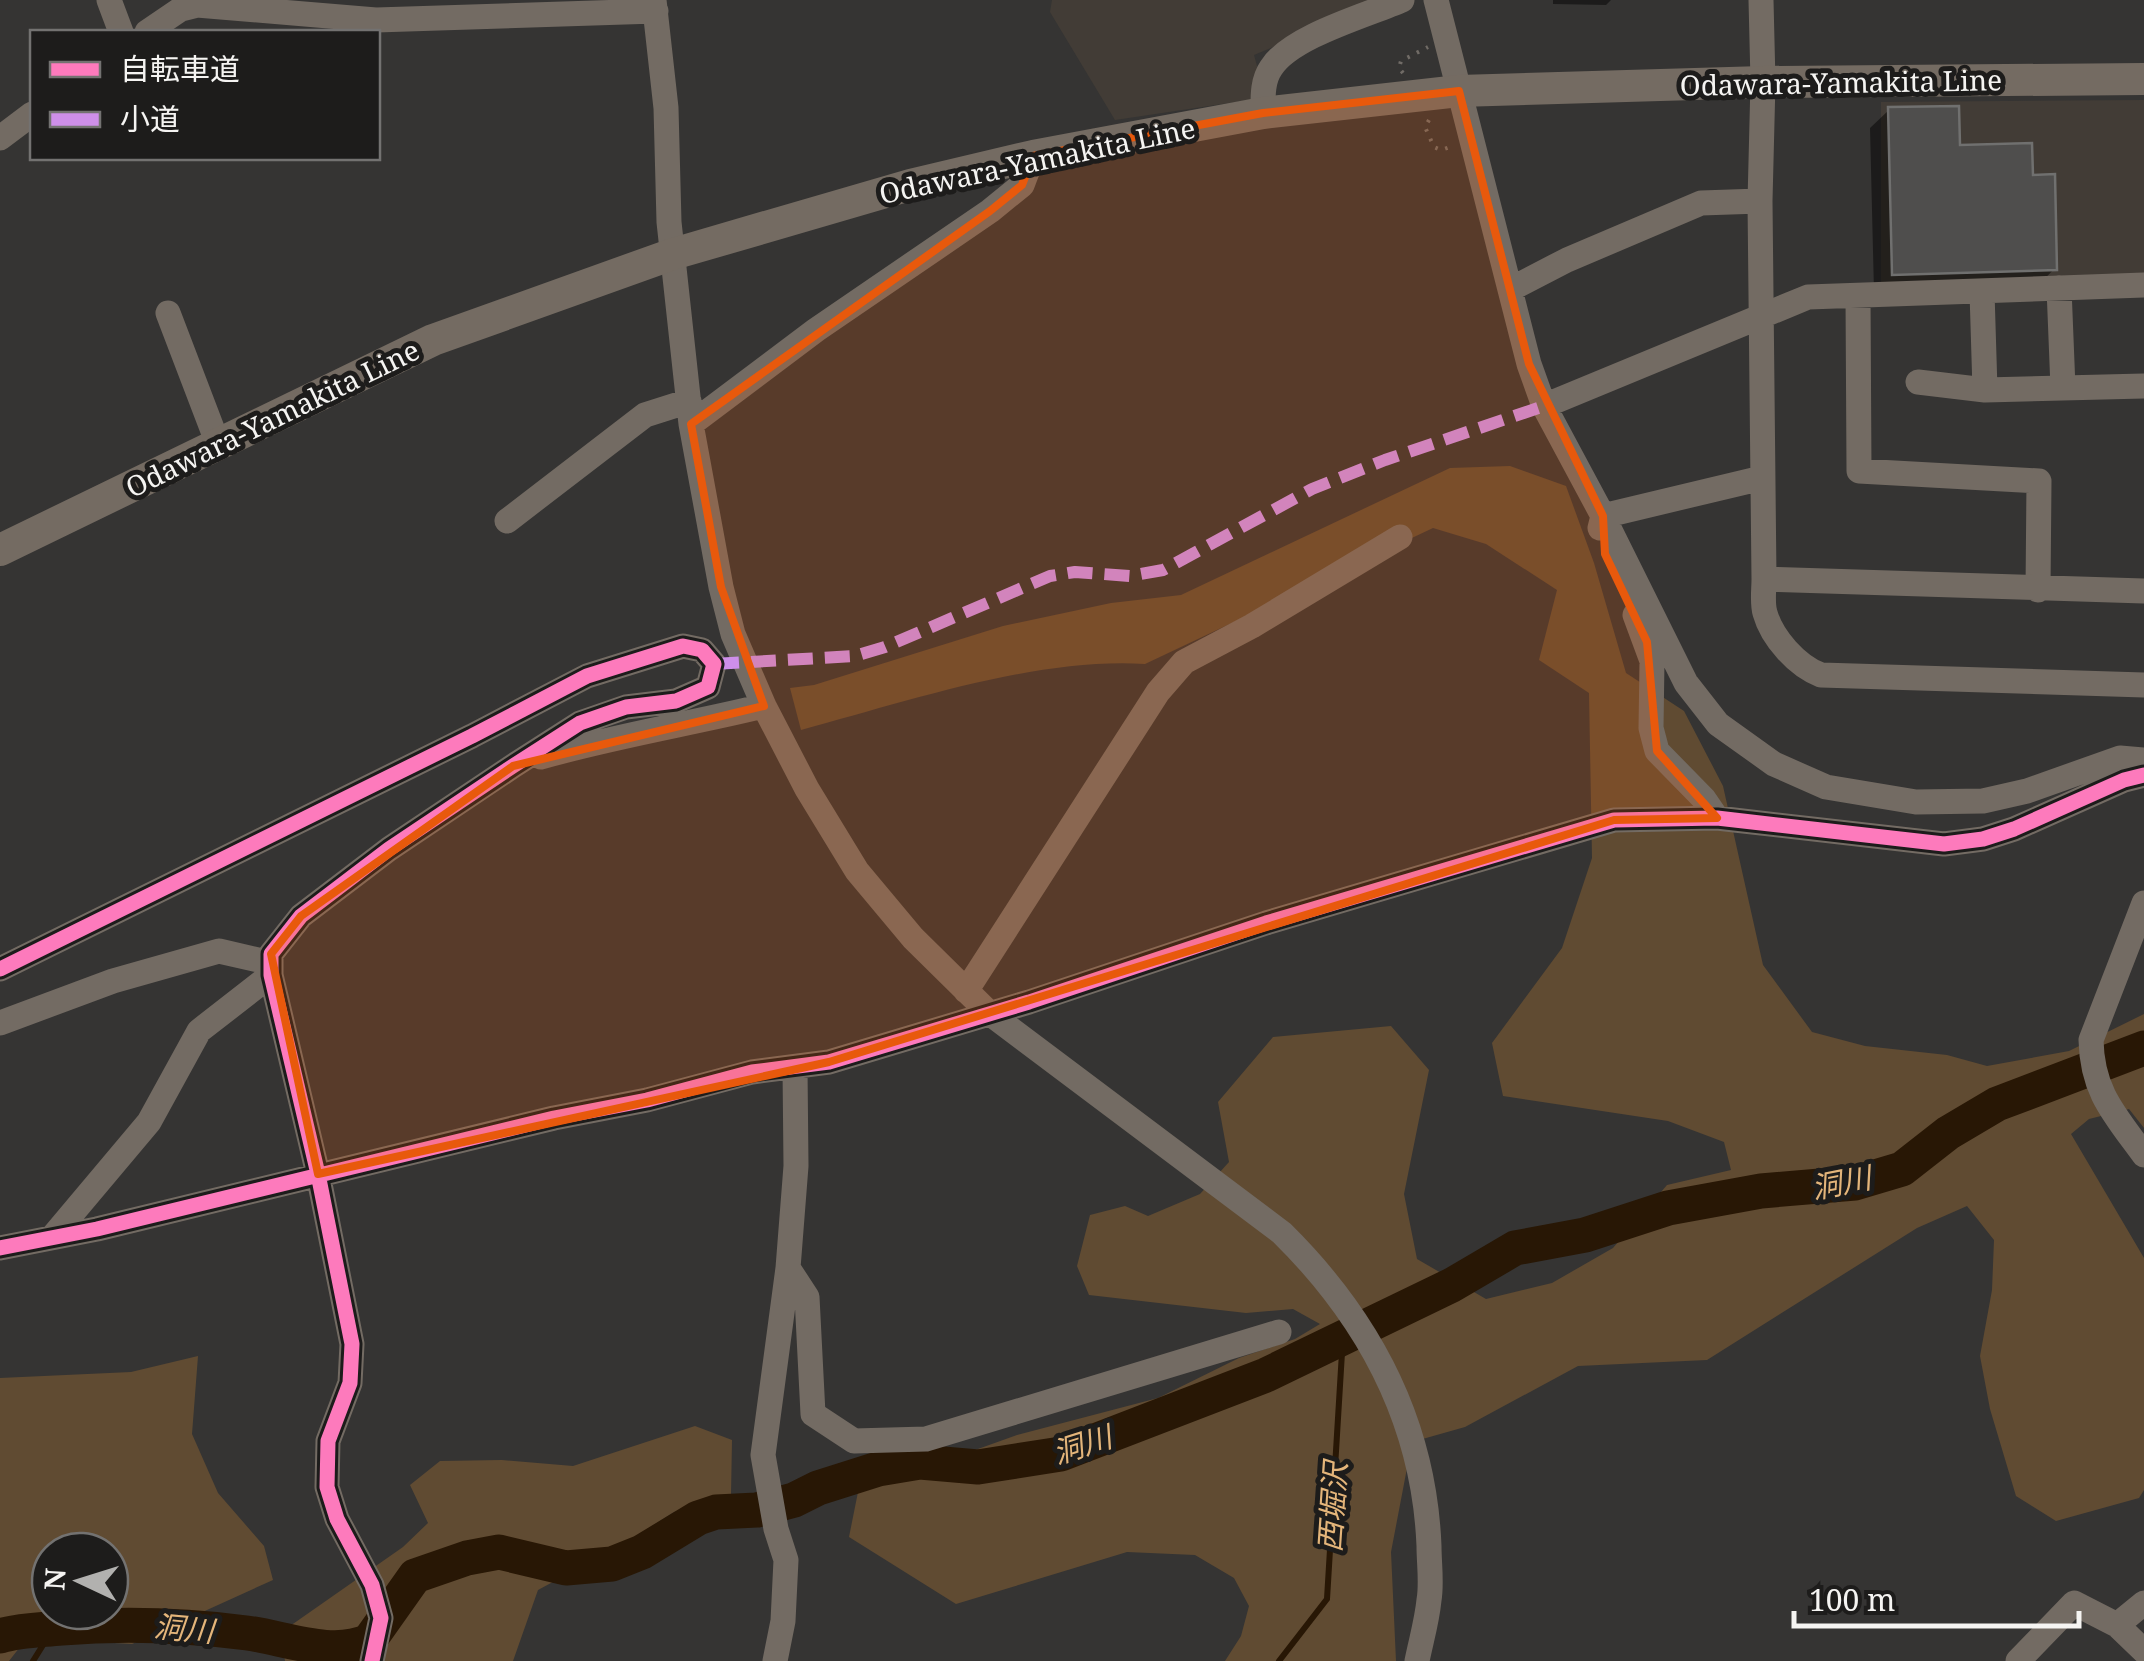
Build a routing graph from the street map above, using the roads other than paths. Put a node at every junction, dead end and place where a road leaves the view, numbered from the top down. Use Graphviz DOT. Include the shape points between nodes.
graph roads {
  1 [pos="109,0"];
  2 [pos="1402,0"];
  3 [pos="1436,0"];
  4 [pos="1761,0"];
  5 [pos="655,6"];
  6 [pos="120,30"];
  7 [pos="150,30"];
  8 [pos="2144,79"];
  9 [pos="1763,82"];
  10 [pos="1459,91"];
  11 [pos="1263,113"];
  12 [pos="30,116"];
  13 [pos="0,138"];
  14 [pos="1033,156"];
  15 [pos="1760,201"];
  16 [pos="672,254"];
  17 [pos="2144,286"];
  18 [pos="2059,288"];
  19 [pos="1512,289"];
  20 [pos="1982,292"];
  21 [pos="1858,296"];
  22 [pos="168,313"];
  23 [pos="1761,316"];
  24 [pos="1918,382"];
  25 [pos="2144,386"];
  26 [pos="2064,388"];
  27 [pos="1985,390"];
  28 [pos="1544,406"];
  29 [pos="690,413"];
  30 [pos="218,444"];
  31 [pos="1762,478"];
  32 [pos="1603,516"];
  33 [pos="507,521"];
  34 [pos="1400,537"];
  35 [pos="0,550"];
  36 [pos="1764,579"];
  37 [pos="2038,590"];
  38 [pos="2144,592"];
  39 [pos="2144,685"];
  40 [pos="759,696"];
  41 [pos="2144,760"];
  42 [pos="513,766"];
  43 [pos="2144,775"];
  44 [pos="1717,818"];
  45 [pos="2144,903"];
  46 [pos="0,969"];
  47 [pos="271,969"];
  48 [pos="966,990"];
  49 [pos="988,1012"];
  50 [pos="0,1023"];
  51 [pos="795,1068"];
  52 [pos="2144,1155"];
  53 [pos="318,1174"];
  54 [pos="54,1235"];
  55 [pos="0,1248"];
  56 [pos="788,1268"];
  57 [pos="1279,1332"];
  58 [pos="2144,1603"];
  59 [pos="2117,1626"];
  60 [pos="2144,1651"];
  61 [pos="372,1661"];
  62 [pos="775,1661"];
  63 [pos="1417,1661"];
  64 [pos="2018,1661"];
  1 -- 6 [label="street"];
  2 -- 11 [label="street" via="1284,55 1264,86"];
  3 -- 10 [label="street"];
  4 -- 9 [label="street"];
  5 -- 7 [label="street" via="376,20 197,5"];
  5 -- 16 [label="street"];
  8 -- 9 [label="main road, Odawara-Yamakita Line"];
  9 -- 10 [label="main road, Odawara-Yamakita Line"];
  9 -- 15 [label="street"];
  10 -- 11 [label="main road, Odawara-Yamakita Line"];
  10 -- 19 [label="street" via="1464,135"];
  11 -- 14 [label="main road, Odawara-Yamakita Line"];
  12 -- 13 [label="street"];
  14 -- 16 [label="main road, Odawara-Yamakita Line"];
  14 -- 29 [label="street" via="1022,185 990,211"];
  15 -- 19 [label="street" via="1700,202"];
  15 -- 23 [label="street"];
  16 -- 29 [label="street"];
  16 -- 30 [label="main road, Odawara-Yamakita Line" via="433,340"];
  17 -- 18 [label="street"];
  18 -- 20 [label="street"];
  18 -- 26 [label="street"];
  19 -- 28 [label="street"];
  20 -- 21 [label="street"];
  20 -- 27 [label="street"];
  21 -- 23 [label="street" via="1808,297"];
  21 -- 37 [label="street" via="1859,472 2038,480"];
  22 -- 30 [label="street"];
  23 -- 28 [label="street"];
  23 -- 31 [label="street"];
  24 -- 27 [label="street"];
  25 -- 26 [label="street"];
  26 -- 27 [label="street"];
  28 -- 32 [label="street"];
  29 -- 33 [label="street" via="645,415"];
  29 -- 40 [label="street" via="720,587"];
  30 -- 35 [label="main road, Odawara-Yamakita Line"];
  31 -- 32 [label="street"];
  31 -- 36 [label="street"];
  32 -- 41 [label="street" via="1699,703 1774,764 1826,787 1916,802 1983,801 2120,758"];
  32 -- 44 [label="street" via="1605,554 1652,662 1657,751"];
  34 -- 48 [label="street" via="1184,662 1158,692"];
  36 -- 37 [label="street"];
  36 -- 39 [label="street" via="1764,612 1776,635 1806,669 1821,675"];
  37 -- 38 [label="street"];
  40 -- 42 [label="street" via="682,726 610,737"];
  40 -- 48 [label="street" via="858,871"];
  42 -- 46 [label="street" via="580,723 708,688 714,664 702,650 684,646 587,676"];
  42 -- 47 [label="street" via="301,916 271,954"];
  43 -- 44 [label="street" via="2014,829 1944,844"];
  44 -- 49 [label="street" via="1603,823"];
  45 -- 52 [label="street" via="2092,1040 2099,1092"];
  47 -- 50 [label="street" via="219,951 113,980"];
  47 -- 53 [label="street"];
  47 -- 54 [label="street" via="199,1031 150,1122"];
  48 -- 49 [label="street"];
  49 -- 51 [label="street"];
  49 -- 63 [label="street" via="1238,1197 1282,1233 1347,1305 1394,1391 1427,1504 1430,1597"];
  51 -- 53 [label="street" via="752,1072"];
  51 -- 56 [label="street"];
  53 -- 54 [label="street"];
  53 -- 61 [label="street" via="352,1344 350,1383 328,1441 327,1487 381,1618"];
  54 -- 55 [label="street"];
  56 -- 57 [label="street" via="807,1297 813,1414 854,1441 926,1439"];
  56 -- 62 [label="street" via="763,1455 786,1560"];
  58 -- 59 [label="street"];
  59 -- 60 [label="street"];
  59 -- 64 [label="street" via="2074,1603"];
}
